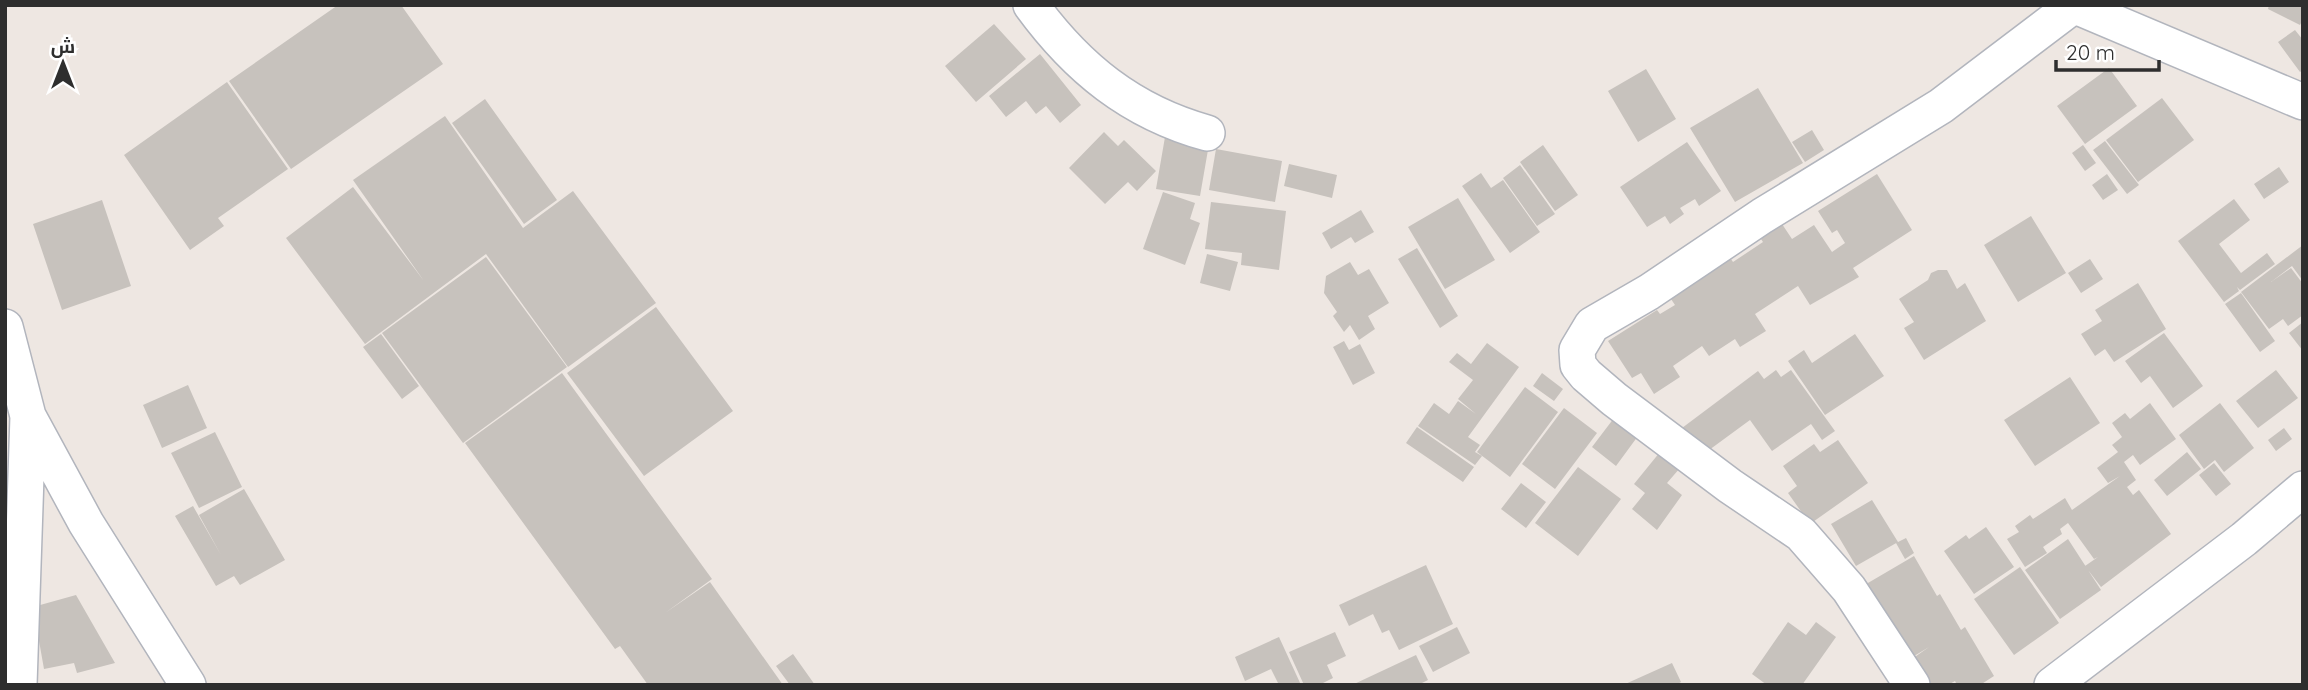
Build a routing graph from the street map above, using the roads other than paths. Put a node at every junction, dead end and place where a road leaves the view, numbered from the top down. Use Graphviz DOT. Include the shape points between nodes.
graph roads {
  1 [pos="1031,5"];
  2 [pos="2073,5"];
  3 [pos="2303,102"];
  4 [pos="1207,133"];
  5 [pos="5,327"];
  6 [pos="28,416"];
  7 [pos="2303,489"];
  8 [pos="19,685"];
  9 [pos="188,685"];
  10 [pos="1912,685"];
  11 [pos="2052,685"];
  1 -- 4 [label="street" via="1091,74 1137,106"];
  2 -- 3 [label="street"];
  2 -- 10 [label="street" via="1941,106 1592,325 1577,351 1578,365 1614,399 1801,534 1849,589"];
  5 -- 6 [label="street"];
  6 -- 8 [label="street"];
  6 -- 9 [label="street" via="86,523"];
  7 -- 11 [label="street"];
}
